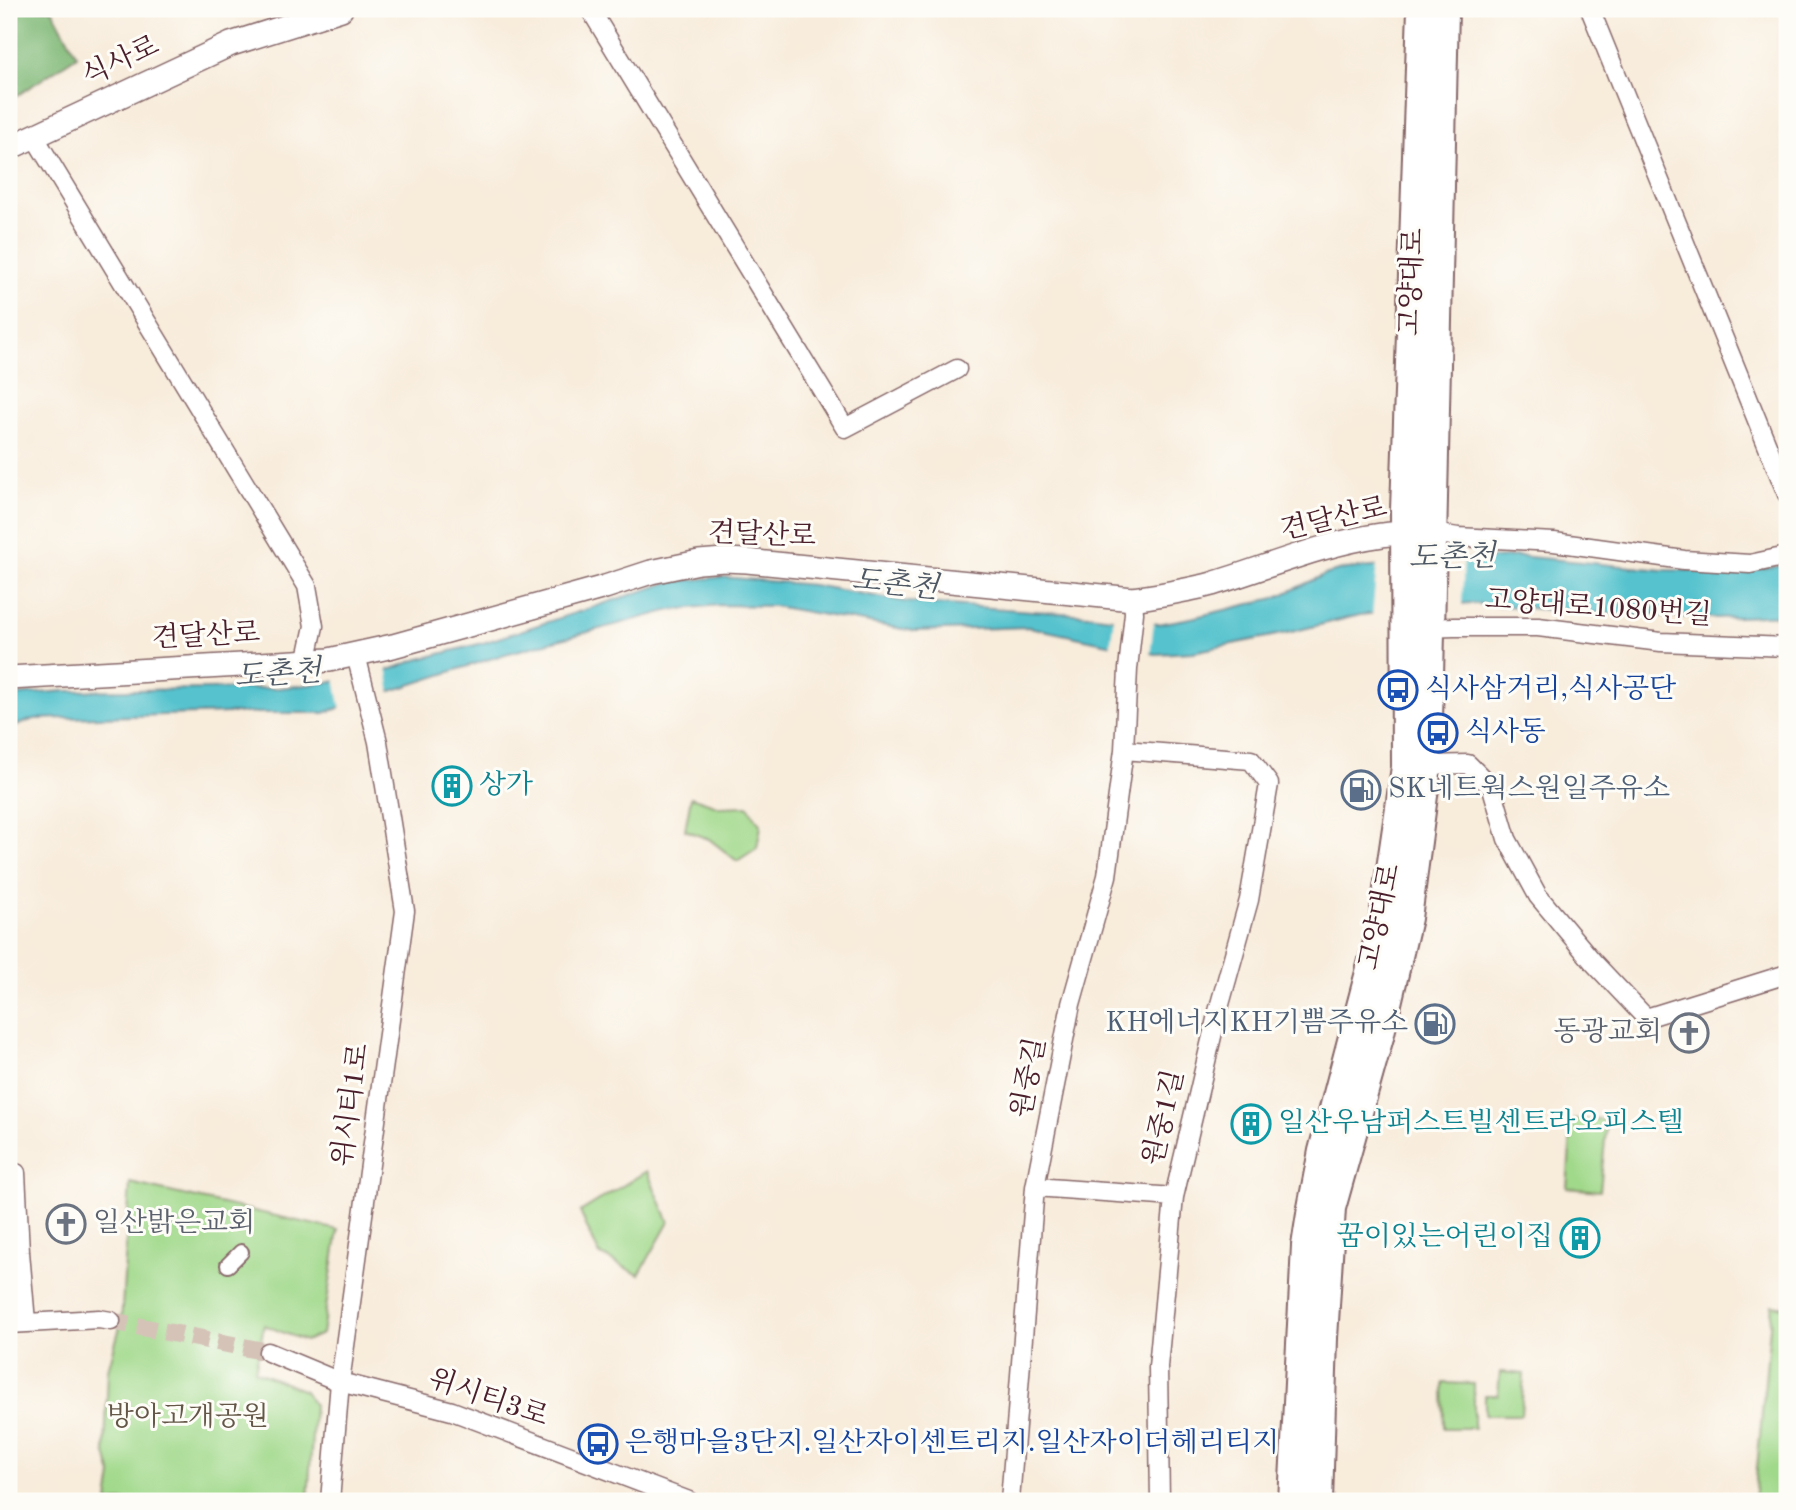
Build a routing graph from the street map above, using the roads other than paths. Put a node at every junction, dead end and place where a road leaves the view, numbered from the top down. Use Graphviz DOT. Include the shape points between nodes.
graph roads {
  1 [pos="341,9"];
  2 [pos="590,9"];
  3 [pos="1404,9"];
  4 [pos="1459,9"];
  5 [pos="1590,9"];
  6 [pos="1433,20"];
  7 [pos="34,136"];
  8 [pos="9,148"];
  9 [pos="957,369"];
  10 [pos="1787,494"];
  11 [pos="1420,544"];
  12 [pos="1787,556"];
  13 [pos="1133,606"];
  14 [pos="1418,623"];
  15 [pos="1787,647"];
  16 [pos="358,662"];
  17 [pos="306,663"];
  18 [pos="9,678"];
  19 [pos="1124,751"];
  20 [pos="1427,765"];
  21 [pos="1787,974"];
  22 [pos="9,1171"];
  23 [pos="1035,1187"];
  24 [pos="1174,1197"];
  25 [pos="241,1252"];
  26 [pos="14,1253"];
  27 [pos="228,1265"];
  28 [pos="111,1321"];
  29 [pos="17,1323"];
  30 [pos="268,1352"];
  31 [pos="340,1382"];
  32 [pos="330,1501"];
  33 [pos="689,1501"];
  34 [pos="1010,1501"];
  35 [pos="1160,1501"];
  36 [pos="1293,1501"];
  37 [pos="1318,1501"];
  1 -- 7 [label="street, 식사로" via="231,44"];
  2 -- 9 [label="street" via="845,428"];
  3 -- 6 [label="main road"];
  4 -- 6 [label="main road"];
  5 -- 10 [label="street"];
  6 -- 11 [label="main road, 고양대로"];
  7 -- 8 [label="street, 식사로"];
  7 -- 17 [label="street" via="307,586 314,626"];
  11 -- 12 [label="street" via="1458,537 1554,542 1751,564"];
  11 -- 13 [label="street, 견달산로" via="1364,537"];
  11 -- 14 [label="main road, 고양대로"];
  13 -- 16 [label="street, 견달산로" via="960,580 724,560 651,572"];
  13 -- 19 [label="street, 원중길"];
  14 -- 15 [label="street, 고양대로1080번길" via="1538,627 1661,642"];
  14 -- 20 [label="main road, 고양대로"];
  14 -- 36 [label="main road, 고양대로" via="1406,767 1385,912 1324,1151 1306,1246"];
  16 -- 17 [label="street, 견달산로"];
  16 -- 31 [label="street, 위시티1로" via="378,742 405,911"];
  17 -- 18 [label="street, 견달산로"];
  19 -- 23 [label="street, 원중길" via="1107,876 1071,1004"];
  19 -- 24 [label="street, 원중1길" via="1251,760 1269,784 1249,900"];
  20 -- 21 [label="street" via="1468,764 1492,788 1507,839 1538,896 1646,1018"];
  20 -- 37 [label="main road, 고양대로" via="1407,918 1331,1208"];
  22 -- 26 [label="street" via="16,1173"];
  23 -- 24 [label="street"];
  23 -- 34 [label="street, 원중길"];
  24 -- 35 [label="street, 원중1길" via="1158,1367"];
  25 -- 27 [label="street"];
  26 -- 29 [label="street"];
  28 -- 29 [label="street"];
  30 -- 31 [label="street, 위시티3로"];
  31 -- 32 [label="street, 위시티1로"];
  31 -- 33 [label="street, 위시티3로" via="452,1410"];
}
